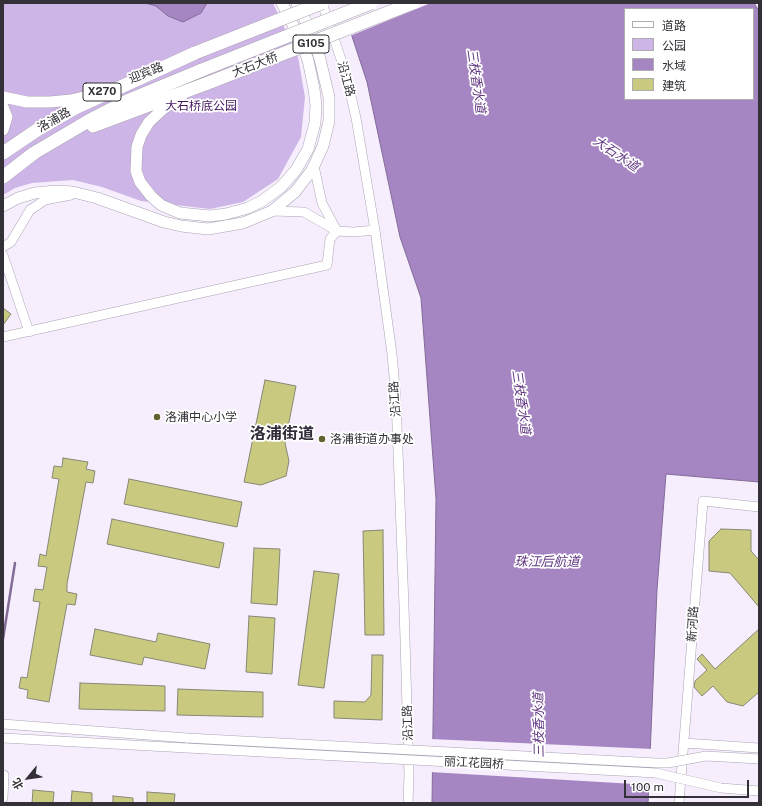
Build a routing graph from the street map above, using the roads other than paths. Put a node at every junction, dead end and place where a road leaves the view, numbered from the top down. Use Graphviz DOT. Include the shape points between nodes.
graph roads {
  1 [pos="282,3"];
  2 [pos="298,3"];
  3 [pos="322,3"];
  4 [pos="371,3"];
  5 [pos="413,3"];
  6 [pos="195,53"];
  7 [pos="202,70"];
  8 [pos="208,83"];
  9 [pos="3,97"];
  10 [pos="3,107"];
  11 [pos="3,130"];
  12 [pos="47,145"];
  13 [pos="3,153"];
  14 [pos="314,166"];
  15 [pos="3,177"];
  16 [pos="81,194"];
  17 [pos="3,206"];
  18 [pos="272,211"];
  19 [pos="337,230"];
  20 [pos="375,230"];
  21 [pos="3,247"];
  22 [pos="3,255"];
  23 [pos="29,332"];
  24 [pos="3,337"];
  25 [pos="759,507"];
  26 [pos="3,724"];
  27 [pos="3,738"];
  28 [pos="684,743"];
  29 [pos="759,748"];
  30 [pos="759,759"];
  31 [pos="4,775"];
  32 [pos="759,791"];
  33 [pos="3,798"];
  34 [pos="408,803"];
  35 [pos="678,803"];
  1 -- 8 [label="main road" via="304,52 314,89 316,117 308,149 291,177 262,201 226,214 195,216 167,208 151,196 138,177 135,166 136,153 141,135 153,118 176,99"];
  2 -- 14 [label="main road" via="319,54 329,102 328,129"];
  3 -- 6 [label="highway, bridge"];
  3 -- 20 [label="street, 沿江路" via="346,74 365,165"];
  4 -- 7 [label="highway, 大石大桥 / G105, bridge"];
  5 -- 8 [label="highway, 大石大桥 / G105, bridge"];
  6 -- 9 [label="main road, 迎宾路 / X270" via="83,98 34,102"];
  6 -- 13 [label="highway, 洛浦路" via="75,108"];
  7 -- 12 [label="highway, 洛浦路 / G105" via="111,109"];
  8 -- 12 [label="highway, 洛浦路 / G105"];
  10 -- 11 [label="main road" via="7,117"];
  12 -- 15 [label="highway, 洛浦路 / G105"];
  14 -- 18 [label="main road" via="295,192"];
  14 -- 19 [label="street" via="322,203"];
  16 -- 17 [label="main road" via="41,192 18,198"];
  16 -- 18 [label="main road" via="164,222 199,229 234,226"];
  16 -- 21 [label="street" via="45,200 30,210 11,242"];
  18 -- 19 [label="street" via="304,212"];
  19 -- 20 [label="street"];
  19 -- 23 [label="street" via="330,239 327,265"];
  20 -- 34 [label="street, 沿江路" via="396,399 409,752"];
  22 -- 23 [label="street"];
  23 -- 24 [label="street"];
  25 -- 28 [label="street, 新河路" via="703,501"];
  26 -- 30 [label="street, 丽江花园桥, bridge" via="186,738 657,763 706,756"];
  27 -- 32 [label="street, 丽江花园桥, bridge" via="656,773 716,787"];
  28 -- 29 [label="street"];
  28 -- 35 [label="street, 新河路"];
  31 -- 33 [label="street"];
}
